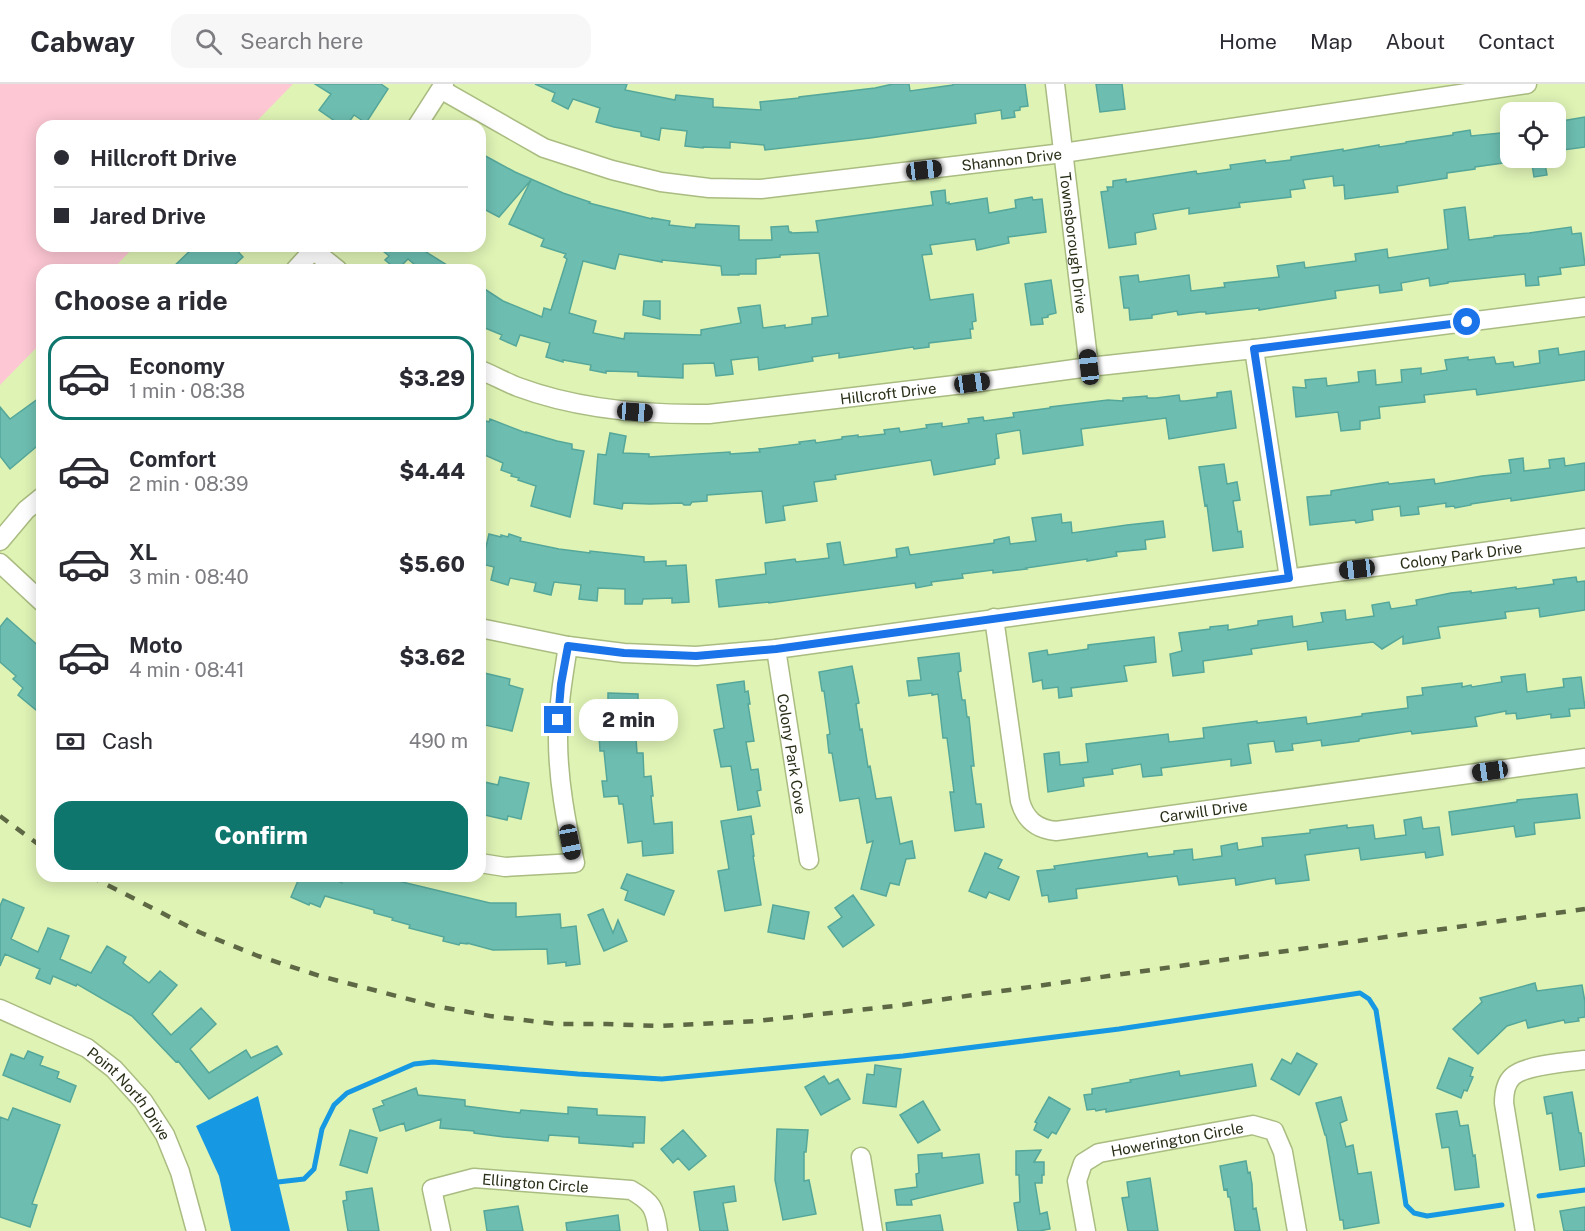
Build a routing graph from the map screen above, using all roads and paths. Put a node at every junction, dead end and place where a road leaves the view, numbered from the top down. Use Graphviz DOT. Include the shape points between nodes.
graph roads {
  1 [pos="1055,84"];
  2 [pos="1527,84"];
  3 [pos="1500,86"];
  4 [pos="443,87"];
  5 [pos="421,120"];
  6 [pos="1063,153"];
  7 [pos="311,252"];
  8 [pos="319,252"];
  9 [pos="300,264"];
  10 [pos="332,264"];
  11 [pos="1585,307"];
  12 [pos="1254,349"];
  13 [pos="1089,367"];
  14 [pos="486,373"];
  15 [pos="36,501"];
  16 [pos="1585,538"];
  17 [pos="0,541"];
  18 [pos="0,563"];
  19 [pos="1289,578"];
  20 [pos="36,596"];
  21 [pos="994,618"];
  22 [pos="486,629"];
  23 [pos="568,646"];
  24 [pos="776,649"];
  25 [pos="1585,758"];
  26 [pos="809,860"];
  27 [pos="486,863"];
  28 [pos="0,1009"];
  29 [pos="1585,1060"];
  30 [pos="861,1157"];
  31 [pos="196,1231"];
  32 [pos="441,1231"];
  33 [pos="658,1231"];
  34 [pos="873,1231"];
  35 [pos="1086,1231"];
  36 [pos="1297,1231"];
  37 [pos="1525,1231"];
  1 -- 6 [label="street, Townsborough Drive"];
  2 -- 3 [label="street, Shannon Drive"];
  3 -- 6 [label="street, Shannon Drive"];
  4 -- 5 [label="street"];
  4 -- 6 [label="street, Shannon Drive" via="544,148 661,182 709,188 761,189"];
  6 -- 13 [label="street, Townsborough Drive"];
  7 -- 9 [label="street"];
  8 -- 10 [label="street"];
  11 -- 12 [label="street, Hillcroft Drive"];
  12 -- 13 [label="street, Hillcroft Drive"];
  12 -- 19 [label="street"];
  13 -- 14 [label="street, Hillcroft Drive" via="709,414 671,415 579,403 516,386"];
  15 -- 17 [label="street"];
  16 -- 19 [label="street, Colony Park Drive"];
  18 -- 20 [label="street"];
  19 -- 21 [label="street, Colony Park Drive"];
  21 -- 24 [label="street, Colony Park Drive"];
  21 -- 25 [label="street, Carwill Drive" via="1022,810 1040,828 1048,830"];
  22 -- 23 [label="street, Colony Park Drive"];
  23 -- 24 [label="street, Colony Park Drive" via="696,656"];
  23 -- 27 [label="street" via="558,741 575,863 505,867"];
  24 -- 26 [label="street, Colony Park Cove"];
  28 -- 31 [label="street, Point North Drive" via="87,1048 114,1069 143,1101 165,1135"];
  29 -- 37 [label="street" via="1524,1069 1512,1077 1504,1090"];
  30 -- 34 [label="street"];
  32 -- 33 [label="street, Ellington Circle" via="432,1189 474,1178 631,1190 646,1198 656,1214"];
  35 -- 36 [label="street, Howerington Circle" via="1077,1181 1083,1164 1099,1153 1253,1125 1274,1131 1283,1152"];
}
